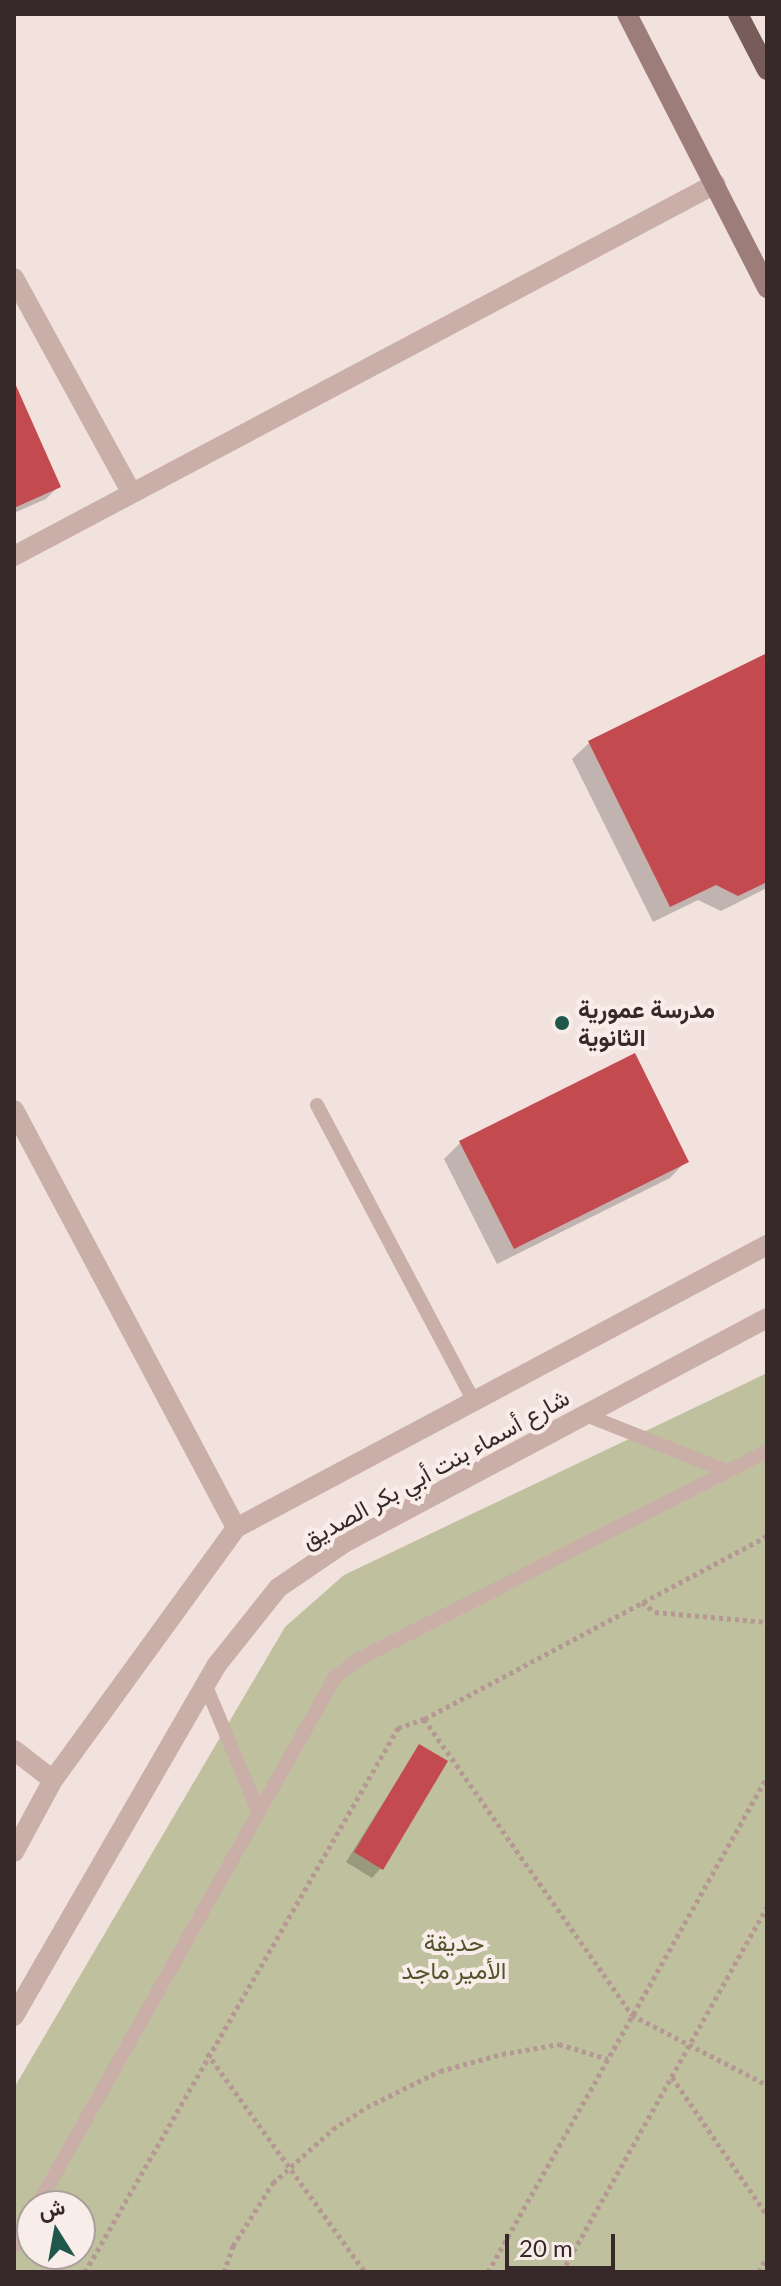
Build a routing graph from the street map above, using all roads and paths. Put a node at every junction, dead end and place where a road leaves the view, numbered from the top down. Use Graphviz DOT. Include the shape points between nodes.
graph roads {
  1 [pos="627,14"];
  2 [pos="738,14"];
  3 [pos="767,70"];
  4 [pos="715,184"];
  5 [pos="14,278"];
  6 [pos="767,288"];
  7 [pos="130,490"];
  8 [pos="14,556"];
  9 [pos="317,1105"];
  10 [pos="14,1110"];
  11 [pos="767,1245"];
  12 [pos="767,1318"];
  13 [pos="474,1401"];
  14 [pos="586,1415"];
  15 [pos="767,1451"];
  16 [pos="727,1471"];
  17 [pos="236,1528"];
  18 [pos="767,1536"];
  19 [pos="642,1602"];
  20 [pos="767,1622"];
  21 [pos="205,1684"];
  22 [pos="424,1719"];
  23 [pos="14,1750"];
  24 [pos="767,1777"];
  25 [pos="53,1780"];
  26 [pos="258,1811"];
  27 [pos="14,1852"];
  28 [pos="767,1907"];
  29 [pos="632,2015"];
  30 [pos="14,2016"];
  31 [pos="690,2045"];
  32 [pos="207,2053"];
  33 [pos="608,2059"];
  34 [pos="672,2077"];
  35 [pos="767,2085"];
  36 [pos="290,2168"];
  37 [pos="46,2190"];
  38 [pos="767,2215"];
  39 [pos="767,2257"];
  40 [pos="85,2272"];
  41 [pos="224,2272"];
  42 [pos="365,2272"];
  43 [pos="488,2272"];
  44 [pos="562,2272"];
  45 [pos="759,2272"];
  1 -- 4 [label="main road"];
  2 -- 3 [label="main road"];
  4 -- 6 [label="main road"];
  4 -- 7 [label="street"];
  5 -- 7 [label="street"];
  7 -- 8 [label="street"];
  9 -- 13 [label="lane"];
  10 -- 17 [label="street"];
  11 -- 13 [label="street, شارع أسماء بنت أبي بكر الصديق"];
  12 -- 14 [label="street, شارع أسماء بنت أبي بكر الصديق"];
  13 -- 17 [label="street, شارع أسماء بنت أبي بكر الصديق"];
  14 -- 16 [label="lane"];
  14 -- 21 [label="street, شارع أسماء بنت أبي بكر الصديق" via="344,1543 278,1588"];
  15 -- 16 [label="lane"];
  16 -- 26 [label="lane" via="359,1659 335,1677"];
  17 -- 25 [label="street, شارع أسماء بنت أبي بكر الصديق"];
  18 -- 19 [label="path"];
  19 -- 20 [label="path" via="655,1612"];
  19 -- 22 [label="path"];
  21 -- 26 [label="lane"];
  21 -- 30 [label="street, شارع أسماء بنت أبي بكر الصديق"];
  22 -- 29 [label="path"];
  22 -- 32 [label="path" via="398,1728"];
  23 -- 25 [label="street"];
  24 -- 29 [label="path"];
  25 -- 27 [label="street, شارع أسماء بنت أبي بكر الصديق"];
  26 -- 37 [label="lane"];
  28 -- 31 [label="path"];
  29 -- 31 [label="path"];
  29 -- 33 [label="path"];
  31 -- 34 [label="path"];
  31 -- 35 [label="path"];
  32 -- 36 [label="path"];
  32 -- 40 [label="path"];
  33 -- 36 [label="path" via="559,2044 440,2071 344,2122"];
  33 -- 43 [label="path"];
  34 -- 38 [label="path"];
  34 -- 44 [label="path"];
  36 -- 41 [label="path" via="273,2183 233,2246"];
  36 -- 42 [label="path"];
  39 -- 45 [label="path"];
}
